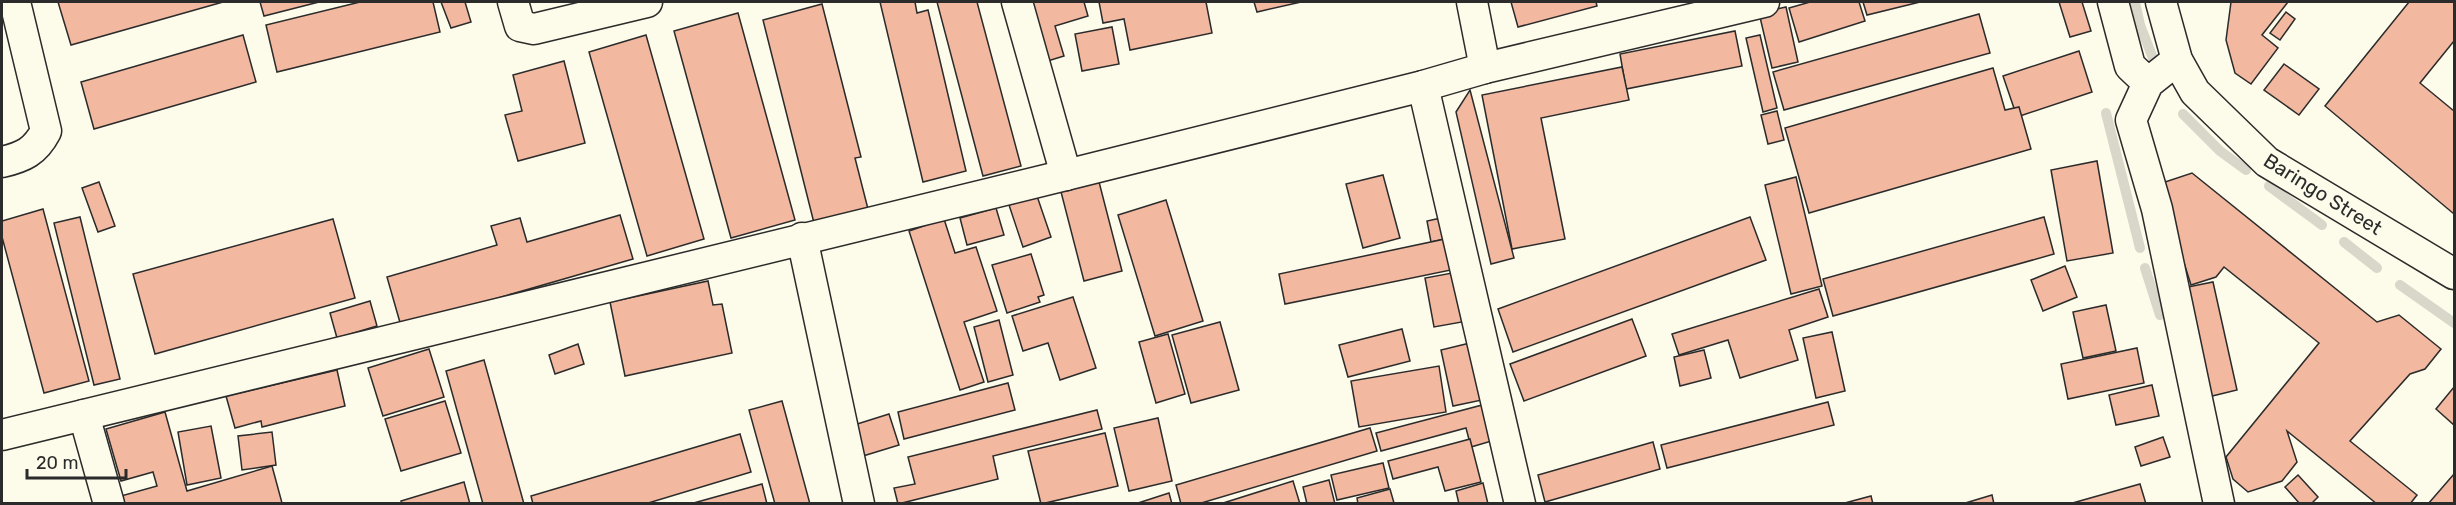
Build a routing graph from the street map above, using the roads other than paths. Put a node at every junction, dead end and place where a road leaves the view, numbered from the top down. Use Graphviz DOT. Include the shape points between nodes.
graph roads {
  1 [pos="15,2"];
  2 [pos="513,2"];
  3 [pos="647,2"];
  4 [pos="1017,2"];
  5 [pos="1472,2"];
  6 [pos="1764,2"];
  7 [pos="2113,2"];
  8 [pos="2161,2"];
  9 [pos="2177,60"];
  10 [pos="1485,68"];
  11 [pos="2148,83"];
  12 [pos="1423,87"];
  13 [pos="2,162"];
  14 [pos="1066,176"];
  15 [pos="802,238"];
  16 [pos="2454,274"];
  17 [pos="84,415"];
  18 [pos="2,435"];
  19 [pos="109,504"];
  20 [pos="859,504"];
  21 [pos="1520,504"];
  22 [pos="2219,504"];
  1 -- 13 [label="street" via="46,131 32,151"];
  2 -- 3 [label="street" via="520,26 534,29"];
  4 -- 14 [label="street"];
  5 -- 10 [label="street"];
  6 -- 10 [label="street"];
  7 -- 11 [label="street" via="2130,66"];
  8 -- 9 [label="street, Baringo Street"];
  9 -- 11 [label="street"];
  9 -- 16 [label="street, Baringo Street" via="2195,92 2267,162"];
  10 -- 12 [label="street"];
  11 -- 22 [label="street" via="2131,120 2157,209"];
  12 -- 14 [label="street"];
  12 -- 21 [label="street"];
  14 -- 15 [label="street"];
  15 -- 17 [label="street"];
  15 -- 20 [label="street"];
  17 -- 18 [label="street"];
  17 -- 19 [label="street"];
}
